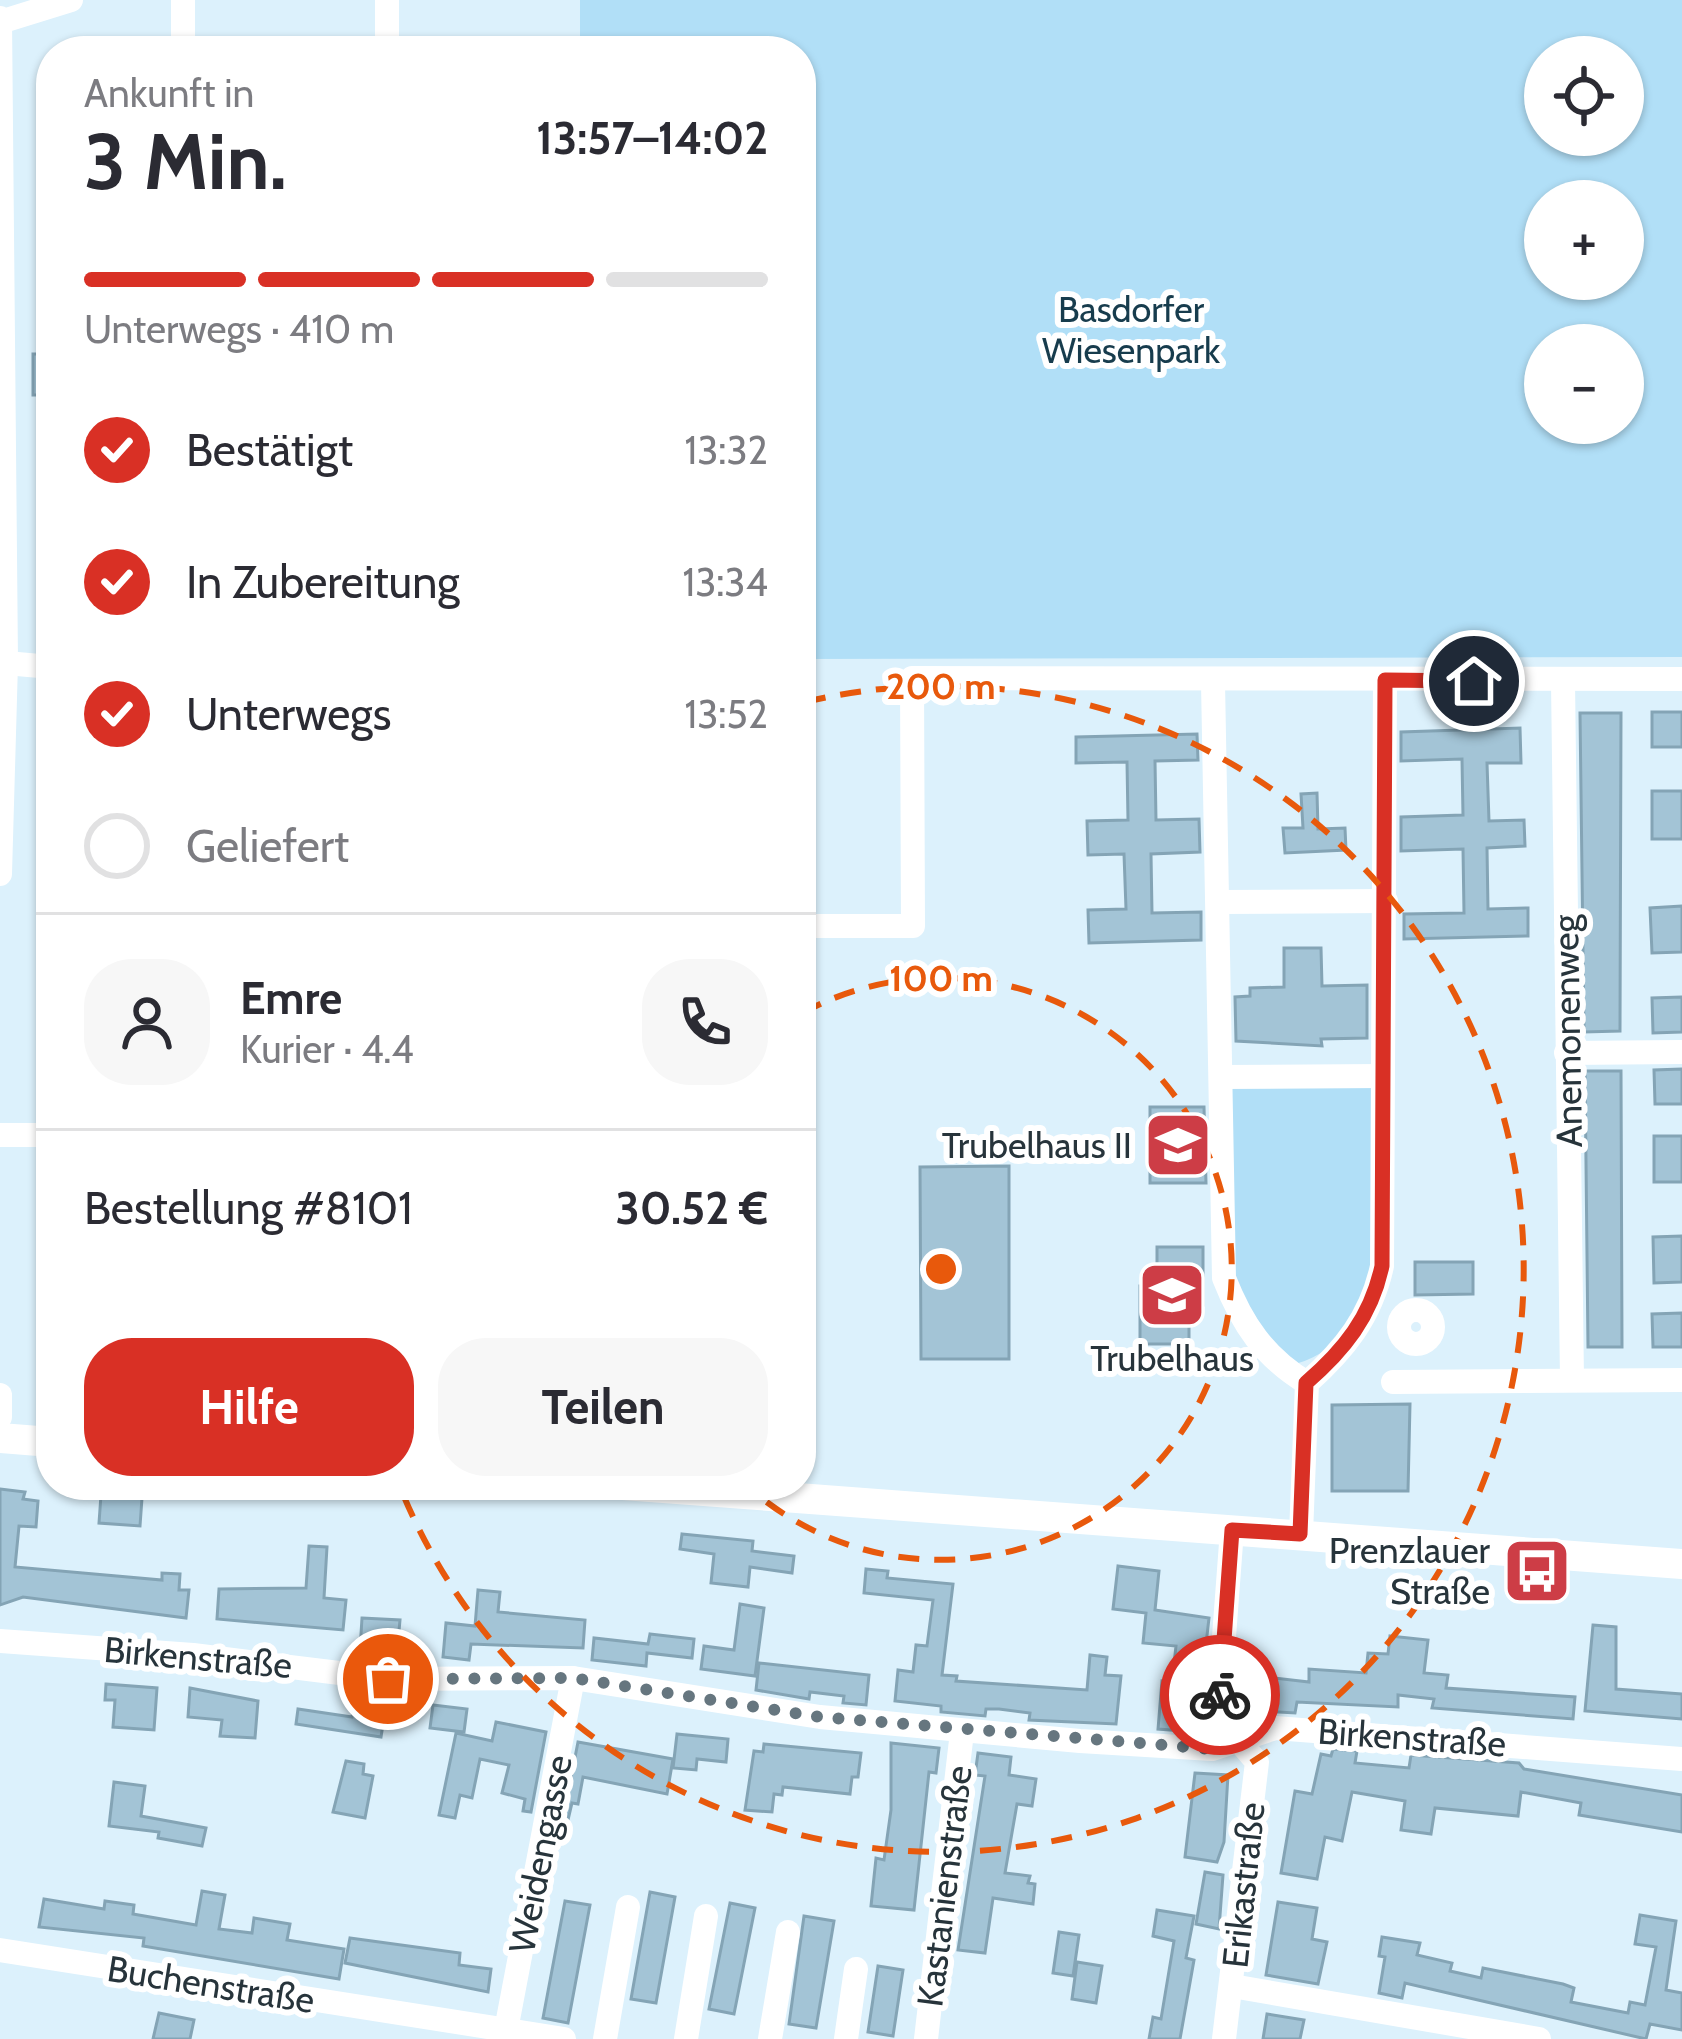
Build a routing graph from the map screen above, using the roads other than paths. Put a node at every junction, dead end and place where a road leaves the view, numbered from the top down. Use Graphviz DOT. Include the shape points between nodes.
graph roads {
  1 [pos="71,0"];
  2 [pos="183,0"];
  3 [pos="387,0"];
  4 [pos="0,21"];
  5 [pos="184,36"];
  6 [pos="387,36"];
  7 [pos="1,436"];
  8 [pos="5,663"];
  9 [pos="36,666"];
  10 [pos="1682,679"];
  11 [pos="1385,680"];
  12 [pos="1563,681"];
  13 [pos="1214,682"];
  14 [pos="0,874"];
  15 [pos="1386,901"];
  16 [pos="1220,902"];
  17 [pos="816,926"];
  18 [pos="1682,1052"];
  19 [pos="1566,1053"];
  20 [pos="1221,1065"];
  21 [pos="1383,1076"];
  22 [pos="36,1135"];
  23 [pos="0,1136"];
  24 [pos="1361,1322"];
  25 [pos="1399,1324"];
  26 [pos="1572,1380"];
  27 [pos="1682,1380"];
  28 [pos="1393,1382"];
  29 [pos="1306,1383"];
  30 [pos="0,1395"];
  31 [pos="0,1417"];
  32 [pos="0,1438"];
  33 [pos="36,1441"];
  34 [pos="816,1498"];
  35 [pos="1232,1530"];
  36 [pos="1300,1534"];
  37 [pos="1682,1564"];
  38 [pos="0,1641"];
  39 [pos="573,1678"];
  40 [pos="962,1732"];
  41 [pos="1238,1741"];
  42 [pos="1682,1759"];
  43 [pos="628,1907"];
  44 [pos="706,1916"];
  45 [pos="788,1932"];
  46 [pos="0,1951"];
  47 [pos="856,1969"];
  48 [pos="1232,1986"];
  49 [pos="506,2030"];
  50 [pos="564,2039"];
  51 [pos="605,2039"];
  52 [pos="686,2039"];
  53 [pos="770,2039"];
  54 [pos="846,2039"];
  55 [pos="926,2039"];
  56 [pos="1224,2039"];
  57 [pos="1539,2039"];
  1 -- 4 [label="street"];
  2 -- 5 [label="street"];
  3 -- 6 [label="street"];
  4 -- 7 [label="street"];
  7 -- 8 [label="street"];
  8 -- 9 [label="street"];
  8 -- 14 [label="street"];
  10 -- 12 [label="street"];
  11 -- 12 [label="street"];
  11 -- 13 [label="street"];
  11 -- 15 [label="street"];
  12 -- 19 [label="street, Anemonenweg"];
  13 -- 16 [label="street"];
  13 -- 17 [label="street" via="912,678 913,926"];
  15 -- 16 [label="street"];
  15 -- 21 [label="street"];
  16 -- 20 [label="street"];
  18 -- 19 [label="street"];
  19 -- 26 [label="street, Anemonenweg"];
  20 -- 21 [label="street"];
  20 -- 29 [label="street" via="1224,1278 1253,1337"];
  21 -- 24 [label="street" via="1382,1266"];
  22 -- 23 [label="street"];
  24 -- 25 [label="street"];
  24 -- 29 [label="street" via="1345,1349"];
  26 -- 27 [label="street"];
  26 -- 28 [label="street"];
  29 -- 36 [label="street"];
  30 -- 31 [label="street"];
  32 -- 33 [label="main road"];
  34 -- 35 [label="main road"];
  35 -- 36 [label="main road"];
  35 -- 41 [label="street, Erikastraße" via="1218,1717"];
  36 -- 37 [label="main road"];
  38 -- 39 [label="street, Birkenstraße" via="388,1679"];
  39 -- 40 [label="street, Birkenstraße" via="694,1701"];
  39 -- 49 [label="street, Weidengasse"];
  40 -- 41 [label="street, Birkenstraße" via="1212,1749"];
  40 -- 55 [label="street, Kastanienstraße"];
  41 -- 42 [label="street, Birkenstraße" via="1275,1728"];
  41 -- 48 [label="street, Erikastraße" via="1257,1762"];
  43 -- 51 [label="street"];
  44 -- 52 [label="street"];
  45 -- 53 [label="street"];
  46 -- 49 [label="street, Buchenstraße"];
  47 -- 54 [label="street"];
  48 -- 56 [label="street, Erikastraße"];
  48 -- 57 [label="street"];
  49 -- 50 [label="street, Buchenstraße"];
}
